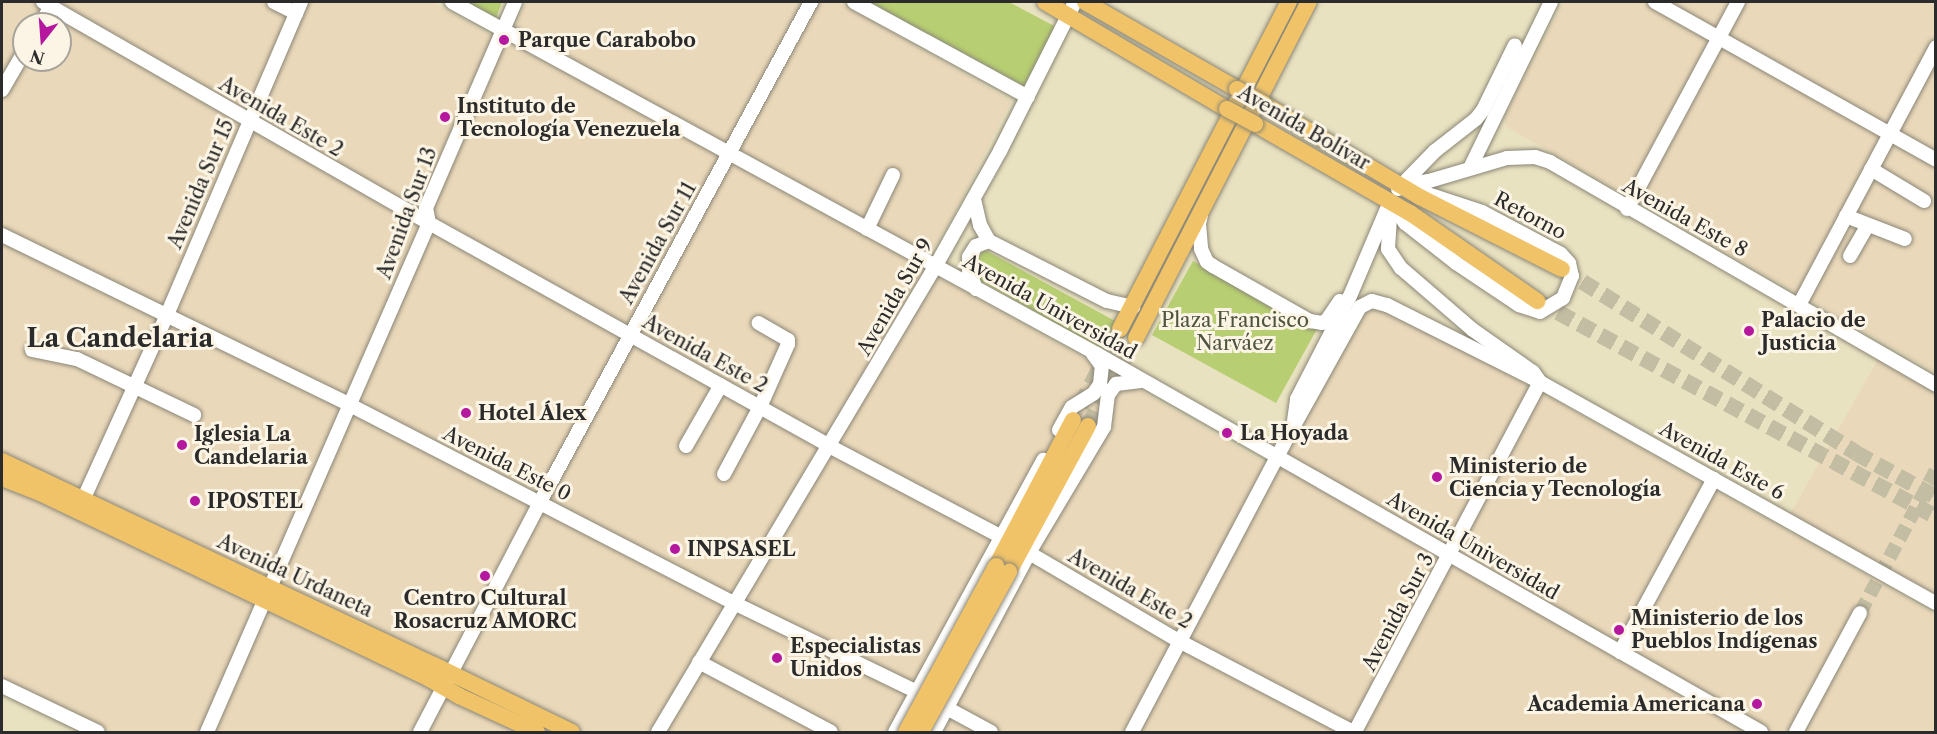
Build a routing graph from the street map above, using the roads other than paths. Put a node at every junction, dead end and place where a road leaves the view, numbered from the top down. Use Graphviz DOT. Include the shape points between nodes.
graph roads {
  1 [pos="274,2"];
  2 [pos="452,2"];
  3 [pos="515,2"];
  4 [pos="811,2"];
  5 [pos="854,2"];
  6 [pos="1044,2"];
  7 [pos="1085,2"];
  8 [pos="1289,2"];
  9 [pos="1308,2"];
  10 [pos="1551,2"];
  11 [pos="1655,2"];
  12 [pos="1738,2"];
  13 [pos="47,4"];
  14 [pos="299,7"];
  15 [pos="1071,8"];
  16 [pos="504,30"];
  17 [pos="1718,38"];
  18 [pos="1515,45"];
  19 [pos="1935,47"];
  20 [pos="12,72"];
  21 [pos="2,90"];
  22 [pos="1028,97"];
  23 [pos="249,122"];
  24 [pos="1889,134"];
  25 [pos="729,153"];
  26 [pos="1935,160"];
  27 [pos="1471,166"];
  28 [pos="1871,169"];
  29 [pos="893,176"];
  30 [pos="1400,186"];
  31 [pos="974,199"];
  32 [pos="1924,201"];
  33 [pos="1391,202"];
  34 [pos="1627,209"];
  35 [pos="1202,214"];
  36 [pos="1846,216"];
  37 [pos="429,223"];
  38 [pos="1867,226"];
  39 [pos="867,229"];
  40 [pos="2,235"];
  41 [pos="1905,239"];
  42 [pos="989,241"];
  43 [pos="1850,256"];
  44 [pos="935,267"];
  45 [pos="1562,269"];
  46 [pos="976,289"];
  47 [pos="1350,296"];
  48 [pos="1537,301"];
  49 [pos="1799,305"];
  50 [pos="1132,307"];
  51 [pos="166,317"];
  52 [pos="758,323"];
  53 [pos="1120,329"];
  54 [pos="630,335"];
  55 [pos="1136,338"];
  56 [pos="1087,349"];
  57 [pos="32,350"];
  58 [pos="1144,381"];
  59 [pos="1540,382"];
  60 [pos="721,385"];
  61 [pos="1935,385"];
  62 [pos="134,388"];
  63 [pos="350,405"];
  64 [pos="760,407"];
  65 [pos="194,415"];
  66 [pos="1084,420"];
  67 [pos="1292,429"];
  68 [pos="686,446"];
  69 [pos="831,447"];
  70 [pos="2,454"];
  71 [pos="1277,458"];
  72 [pos="2,461"];
  73 [pos="2,473"];
  74 [pos="724,474"];
  75 [pos="2,478"];
  76 [pos="1714,479"];
  77 [pos="42,487"];
  78 [pos="83,500"];
  79 [pos="540,502"];
  80 [pos="1015,545"];
  81 [pos="1451,555"];
  82 [pos="1004,567"];
  83 [pos="267,594"];
  84 [pos="734,603"];
  85 [pos="1935,603"];
  86 [pos="1860,613"];
  87 [pos="1179,641"];
  88 [pos="1620,652"];
  89 [pos="699,662"];
  90 [pos="448,681"];
  91 [pos="2,686"];
  92 [pos="917,692"];
  93 [pos="947,709"];
  94 [pos="98,732"];
  95 [pos="207,732"];
  96 [pos="420,732"];
  97 [pos="537,732"];
  98 [pos="572,732"];
  99 [pos="658,732"];
  100 [pos="831,732"];
  101 [pos="895,732"];
  102 [pos="906,732"];
  103 [pos="921,732"];
  104 [pos="934,732"];
  105 [pos="991,732"];
  106 [pos="1132,732"];
  107 [pos="1354,732"];
  108 [pos="1761,732"];
  109 [pos="1796,732"];
  1 -- 14 [label="street"];
  2 -- 16 [label="street, Avenida Universidad"];
  3 -- 16 [label="street, Avenida Sur 13"];
  4 -- 25 [label="street, Avenida Sur 11"];
  5 -- 22 [label="street"];
  6 -- 15 [label="main road, Avenida Bolívar"];
  7 -- 30 [label="main road, Avenida Bolívar, bridge"];
  8 -- 50 [label="main road"];
  9 -- 35 [label="main road"];
  10 -- 27 [label="street"];
  11 -- 17 [label="street"];
  12 -- 17 [label="street"];
  13 -- 23 [label="street, Avenida Este 2"];
  14 -- 23 [label="street, Avenida Sur 15"];
  15 -- 22 [label="street, Avenida Sur 9"];
  15 -- 33 [label="main road, Avenida Bolívar, bridge" via="1227,108"];
  16 -- 25 [label="street, Avenida Universidad"];
  16 -- 37 [label="street, Avenida Sur 13" via="426,208"];
  17 -- 24 [label="street"];
  17 -- 34 [label="street"];
  18 -- 30 [label="street" via="1483,111"];
  19 -- 24 [label="street"];
  20 -- 21 [label="street"];
  22 -- 31 [label="street, Avenida Sur 9"];
  23 -- 37 [label="street, Avenida Este 2"];
  23 -- 51 [label="street, Avenida Sur 15"];
  24 -- 26 [label="street"];
  24 -- 28 [label="street"];
  25 -- 39 [label="street, Avenida Universidad"];
  25 -- 54 [label="street, Avenida Sur 11"];
  27 -- 30 [label="street, Avenida Este 8"];
  27 -- 34 [label="street, Avenida Este 8" via="1535,157 1550,162"];
  28 -- 32 [label="street"];
  28 -- 36 [label="street"];
  29 -- 39 [label="street"];
  30 -- 33 [label="street"];
  30 -- 33 [label="street, Retorno" via="1482,212 1562,254 1572,276 1563,298 1540,312 1519,305 1405,223"];
  30 -- 45 [label="main road, Avenida Bolívar"];
  31 -- 42 [label="street" via="980,225"];
  31 -- 44 [label="street, Avenida Sur 9"];
  33 -- 47 [label="street"];
  33 -- 48 [label="main road, Avenida Bolívar"];
  33 -- 59 [label="street, Avenida Este 6" via="1388,249 1401,268 1473,330 1533,372"];
  34 -- 49 [label="street, Avenida Este 8"];
  35 -- 47 [label="street" via="1199,240 1207,262 1286,310 1322,323"];
  35 -- 55 [label="main road"];
  36 -- 38 [label="street"];
  36 -- 49 [label="street"];
  37 -- 54 [label="street, Avenida Este 2"];
  37 -- 63 [label="street, Avenida Sur 13"];
  38 -- 41 [label="street"];
  38 -- 43 [label="street"];
  39 -- 44 [label="street, Avenida Universidad"];
  40 -- 51 [label="street, Avenida Este 0"];
  42 -- 46 [label="street" via="976,246 969,257"];
  42 -- 50 [label="street" via="1107,301"];
  44 -- 46 [label="street, Avenida Universidad"];
  44 -- 69 [label="street, Avenida Sur 9"];
  46 -- 56 [label="street, Avenida Universidad"];
  47 -- 67 [label="street" via="1297,399"];
  49 -- 61 [label="street, Avenida Este 8"];
  50 -- 53 [label="main road"];
  51 -- 62 [label="street, Avenida Sur 15"];
  51 -- 63 [label="street, Avenida Este 0"];
  52 -- 64 [label="street" via="788,340"];
  54 -- 60 [label="street, Avenida Este 2"];
  54 -- 79 [label="street, Avenida Sur 11"];
  56 -- 58 [label="street, Avenida Universidad"];
  56 -- 66 [label="street" via="1099,358 1102,366 1100,384"];
  57 -- 62 [label="street" via="77,359"];
  58 -- 66 [label="street" via="1116,384 1106,404"];
  58 -- 71 [label="street, Avenida Universidad"];
  59 -- 67 [label="street, Avenida Este 6" via="1372,301 1360,307"];
  59 -- 76 [label="street, Avenida Este 6"];
  59 -- 81 [label="street, Avenida Sur 3"];
  60 -- 64 [label="street, Avenida Este 2"];
  60 -- 68 [label="street"];
  62 -- 65 [label="street"];
  62 -- 78 [label="street, Avenida Sur 15"];
  63 -- 79 [label="street, Avenida Este 0"];
  63 -- 83 [label="street, Avenida Sur 13"];
  64 -- 69 [label="street, Avenida Este 2"];
  64 -- 74 [label="street"];
  66 -- 80 [label="main road"];
  66 -- 80 [label="street" via="1015,512"];
  66 -- 80 [label="street" via="1046,529"];
  67 -- 71 [label="street"];
  69 -- 80 [label="street, Avenida Este 2"];
  69 -- 84 [label="street, Avenida Sur 9"];
  70 -- 77 [label="street, Avenida Urdaneta"];
  71 -- 81 [label="street, Avenida Universidad"];
  71 -- 87 [label="street"];
  72 -- 77 [label="main road"];
  73 -- 77 [label="main road"];
  75 -- 77 [label="main road, Avenida Urdaneta"];
  76 -- 85 [label="street, Avenida Este 6"];
  76 -- 88 [label="street"];
  77 -- 78 [label="main road, Avenida Urdaneta"];
  77 -- 83 [label="main road, Avenida Urdaneta"];
  78 -- 83 [label="main road, Avenida Urdaneta"];
  79 -- 84 [label="street, Avenida Este 0"];
  79 -- 90 [label="street, Avenida Sur 11"];
  80 -- 82 [label="main road"];
  80 -- 82 [label="main road"];
  80 -- 87 [label="street, Avenida Este 2"];
  81 -- 88 [label="street, Avenida Universidad"];
  81 -- 107 [label="street, Avenida Sur 3"];
  82 -- 92 [label="street"];
  82 -- 93 [label="street"];
  82 -- 102 [label="main road, bridge"];
  82 -- 103 [label="main road, bridge"];
  83 -- 90 [label="main road, Avenida Urdaneta"];
  83 -- 95 [label="street, Avenida Sur 13"];
  84 -- 89 [label="street, Avenida Sur 9"];
  84 -- 92 [label="street, Avenida Este 0"];
  86 -- 109 [label="street"];
  87 -- 106 [label="street"];
  87 -- 107 [label="street, Avenida Este 2"];
  88 -- 108 [label="street, Avenida Universidad"];
  89 -- 99 [label="street, Avenida Sur 9"];
  89 -- 100 [label="street"];
  90 -- 96 [label="street, Avenida Sur 11"];
  90 -- 97 [label="main road, Avenida Urdaneta"];
  90 -- 98 [label="main road, Avenida Urdaneta"];
  91 -- 94 [label="street"];
  92 -- 93 [label="street, Avenida Este 0"];
  92 -- 101 [label="street"];
  93 -- 104 [label="street"];
  93 -- 105 [label="street, Avenida Este 0"];
}
